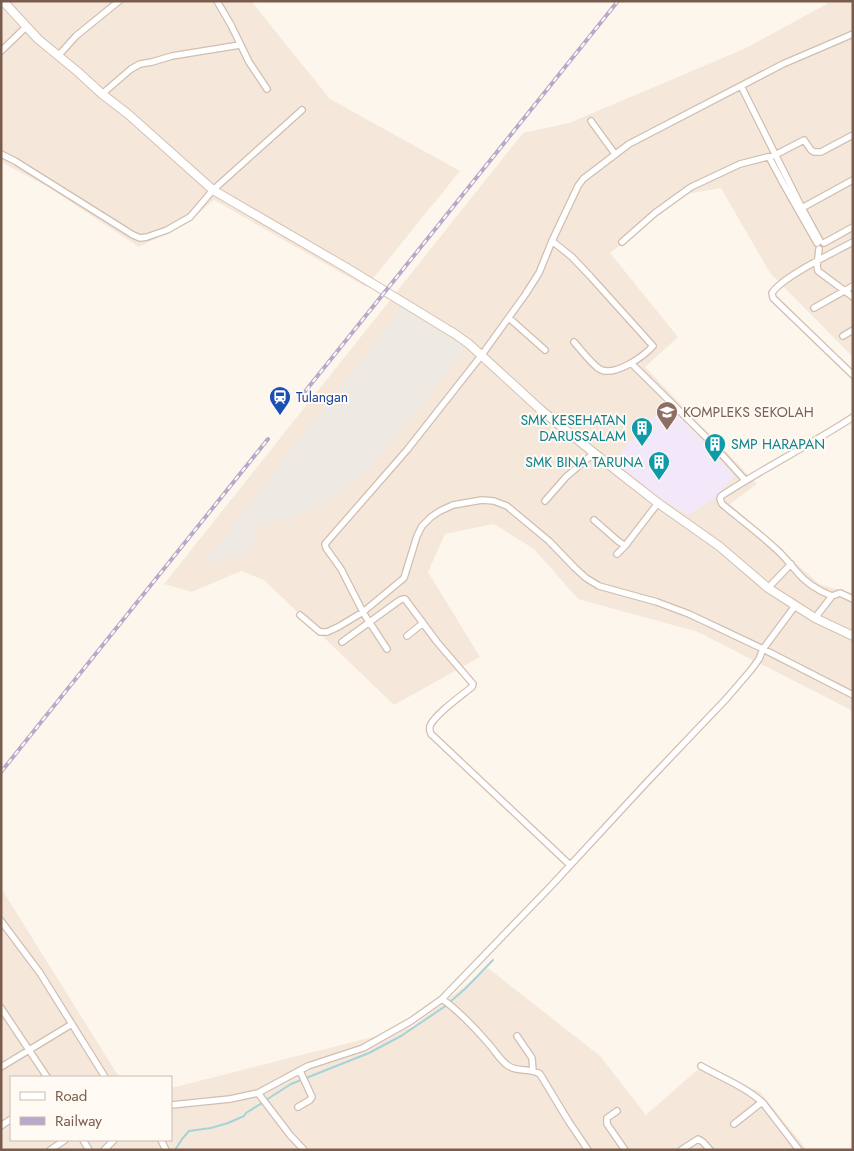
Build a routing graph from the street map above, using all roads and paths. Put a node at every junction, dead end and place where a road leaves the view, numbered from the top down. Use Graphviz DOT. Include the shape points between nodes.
graph roads {
  1 [pos="3,1"];
  2 [pos="119,1"];
  3 [pos="217,1"];
  4 [pos="26,27"];
  5 [pos="853,34"];
  6 [pos="240,45"];
  7 [pos="1,51"];
  8 [pos="58,56"];
  9 [pos="742,86"];
  10 [pos="267,89"];
  11 [pos="102,94"];
  12 [pos="302,110"];
  13 [pos="591,121"];
  14 [pos="853,135"];
  15 [pos="1,154"];
  16 [pos="615,154"];
  17 [pos="772,156"];
  18 [pos="853,180"];
  19 [pos="213,190"];
  20 [pos="800,209"];
  21 [pos="853,227"];
  22 [pos="552,241"];
  23 [pos="622,242"];
  24 [pos="853,242"];
  25 [pos="820,244"];
  26 [pos="818,261"];
  27 [pos="853,286"];
  28 [pos="845,291"];
  29 [pos="853,297"];
  30 [pos="814,308"];
  31 [pos="509,318"];
  32 [pos="853,330"];
  33 [pos="843,336"];
  34 [pos="574,342"];
  35 [pos="545,350"];
  36 [pos="482,356"];
  37 [pos="631,363"];
  38 [pos="853,375"];
  39 [pos="853,417"];
  40 [pos="594,454"];
  41 [pos="745,480"];
  42 [pos="545,501"];
  43 [pos="658,502"];
  44 [pos="594,520"];
  45 [pos="625,546"];
  46 [pos="617,554"];
  47 [pos="791,564"];
  48 [pos="768,588"];
  49 [pos="832,596"];
  50 [pos="853,599"];
  51 [pos="794,606"];
  52 [pos="300,615"];
  53 [pos="366,617"];
  54 [pos="815,618"];
  55 [pos="423,622"];
  56 [pos="408,636"];
  57 [pos="853,636"];
  58 [pos="342,642"];
  59 [pos="387,649"];
  60 [pos="762,650"];
  61 [pos="853,695"];
  62 [pos="570,865"];
  63 [pos="1,921"];
  64 [pos="447,1003"];
  65 [pos="1,1008"];
  66 [pos="72,1024"];
  67 [pos="517,1036"];
  68 [pos="29,1050"];
  69 [pos="701,1066"];
  70 [pos="1,1067"];
  71 [pos="300,1070"];
  72 [pos="533,1071"];
  73 [pos="46,1076"];
  74 [pos="104,1076"];
  75 [pos="258,1092"];
  76 [pos="762,1102"];
  77 [pos="172,1105"];
  78 [pos="298,1107"];
  79 [pos="617,1111"];
  80 [pos="734,1124"];
  81 [pos="64,1141"];
  82 [pos="113,1141"];
  83 [pos="50,1150"];
  84 [pos="104,1150"];
  85 [pos="304,1150"];
  86 [pos="588,1150"];
  87 [pos="625,1150"];
  88 [pos="680,1150"];
  89 [pos="710,1150"];
  90 [pos="799,1150"];
  1 -- 4 [label="street"];
  2 -- 8 [label="street" via="76,36"];
  3 -- 6 [label="street"];
  4 -- 7 [label="street"];
  4 -- 8 [label="street"];
  5 -- 9 [label="street" via="783,64"];
  6 -- 10 [label="street"];
  6 -- 11 [label="street" via="140,64"];
  8 -- 11 [label="street"];
  9 -- 16 [label="street"];
  9 -- 17 [label="street"];
  11 -- 19 [label="street"];
  12 -- 19 [label="street"];
  13 -- 16 [label="street"];
  14 -- 17 [label="street" via="819,152 811,150 804,140"];
  15 -- 19 [label="street" via="140,238 167,230 190,217"];
  16 -- 22 [label="street" via="580,182"];
  17 -- 20 [label="street"];
  17 -- 23 [label="street" via="740,164 691,188"];
  18 -- 20 [label="street"];
  19 -- 36 [label="street" via="455,334"];
  20 -- 25 [label="street"];
  21 -- 25 [label="street"];
  22 -- 31 [label="street" via="539,273"];
  22 -- 37 [label="street" via="572,257 652,346"];
  24 -- 26 [label="street"];
  25 -- 26 [label="street"];
  26 -- 28 [label="street" via="820,273"];
  26 -- 38 [label="street" via="775,288 773,298"];
  27 -- 28 [label="street"];
  28 -- 29 [label="street"];
  28 -- 30 [label="street"];
  31 -- 35 [label="street"];
  31 -- 36 [label="street"];
  32 -- 33 [label="street"];
  34 -- 37 [label="street" via="602,370 610,372"];
  36 -- 40 [label="street"];
  36 -- 53 [label="street" via="407,450 325,544"];
  37 -- 41 [label="street"];
  39 -- 41 [label="street"];
  40 -- 42 [label="street"];
  40 -- 43 [label="street"];
  41 -- 47 [label="street" via="721,496 722,504"];
  43 -- 45 [label="street"];
  43 -- 48 [label="street" via="719,546"];
  44 -- 45 [label="street"];
  45 -- 46 [label="street"];
  47 -- 48 [label="street"];
  47 -- 49 [label="street" via="815,588"];
  48 -- 51 [label="street"];
  49 -- 50 [label="street" via="840,594"];
  49 -- 54 [label="street"];
  51 -- 54 [label="street"];
  51 -- 60 [label="street"];
  52 -- 53 [label="street" via="320,632"];
  53 -- 55 [label="street" via="403,598"];
  53 -- 58 [label="street"];
  53 -- 59 [label="street"];
  53 -- 60 [label="street" via="404,578 416,536 431,517 453,506 494,501 506,506 549,541 593,583 689,614"];
  54 -- 57 [label="street"];
  55 -- 56 [label="street"];
  55 -- 62 [label="street" via="473,684 431,724 430,734"];
  60 -- 61 [label="street"];
  60 -- 62 [label="street" via="751,670 727,698"];
  62 -- 64 [label="street"];
  63 -- 66 [label="street" via="40,973"];
  64 -- 71 [label="street" via="363,1048"];
  64 -- 72 [label="street" via="508,1066"];
  65 -- 68 [label="street"];
  66 -- 68 [label="street"];
  66 -- 74 [label="street"];
  67 -- 72 [label="street" via="532,1058"];
  68 -- 70 [label="street"];
  68 -- 73 [label="street"];
  69 -- 76 [label="street"];
  71 -- 75 [label="street"];
  71 -- 78 [label="street" via="312,1096"];
  72 -- 86 [label="street" via="540,1074"];
  75 -- 77 [label="street" via="230,1099"];
  75 -- 85 [label="street"];
  76 -- 80 [label="street"];
  76 -- 90 [label="street"];
  79 -- 87 [label="street" via="607,1118 607,1124"];
  81 -- 83 [label="street"];
  82 -- 84 [label="street"];
  88 -- 89 [label="street" via="698,1139"];
}
